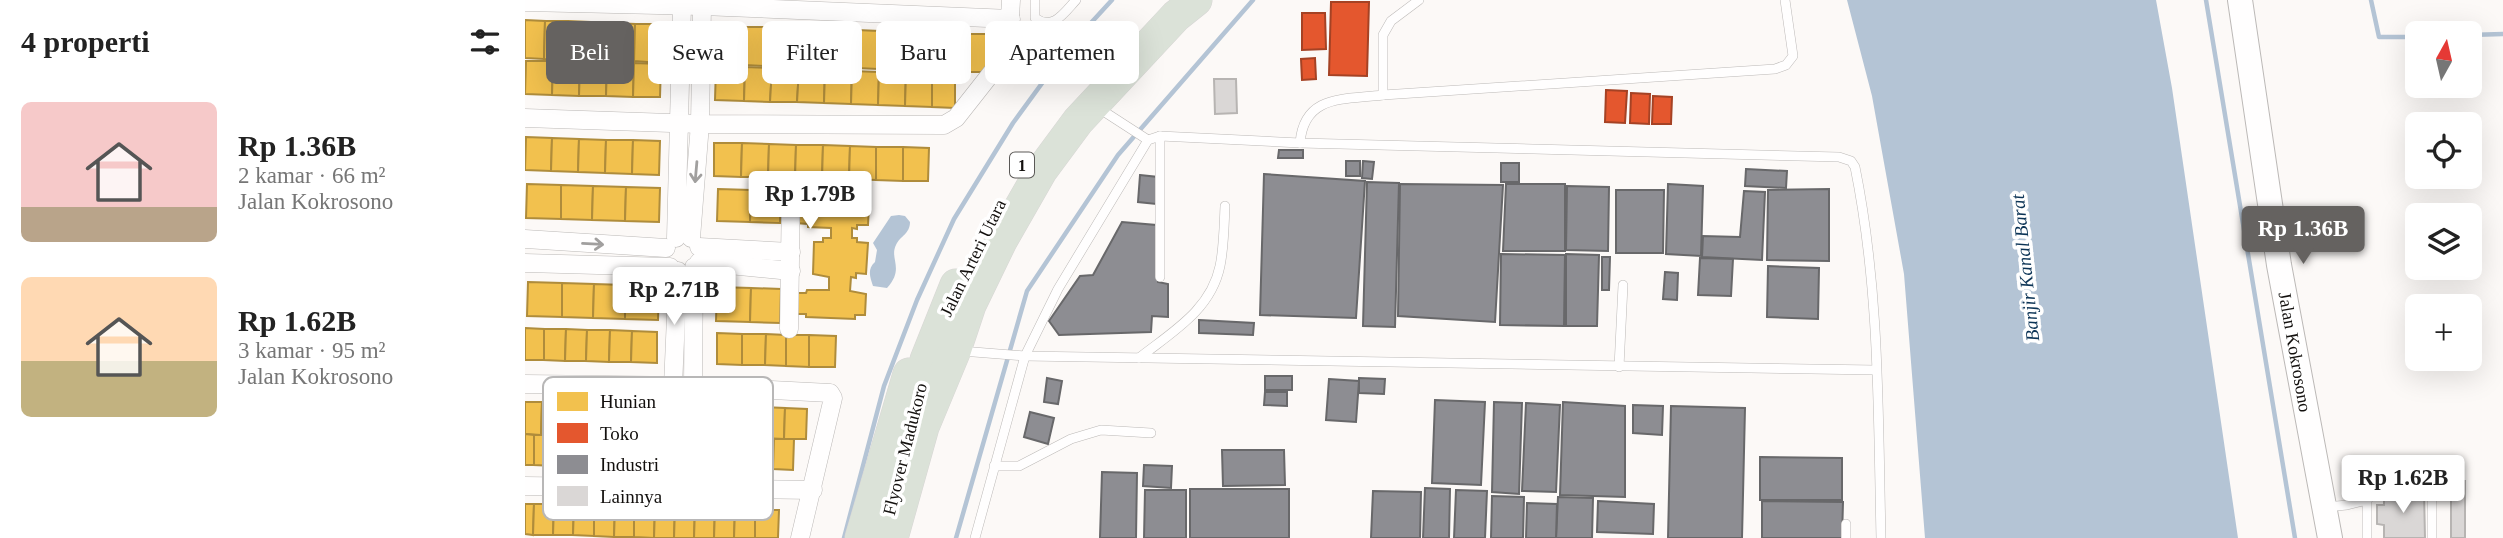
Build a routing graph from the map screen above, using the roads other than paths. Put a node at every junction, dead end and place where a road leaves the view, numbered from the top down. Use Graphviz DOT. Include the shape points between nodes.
graph roads {
  1 [pos="1011,0"];
  2 [pos="1035,0"];
  3 [pos="1076,0"];
  4 [pos="1163,0"];
  5 [pos="1196,0"];
  6 [pos="1419,0"];
  7 [pos="1786,0"];
  8 [pos="2240,0"];
  9 [pos="525,2"];
  10 [pos="682,5"];
  11 [pos="702,6"];
  12 [pos="1011,19"];
  13 [pos="1383,94"];
  14 [pos="1103,111"];
  15 [pos="525,118"];
  16 [pos="680,122"];
  17 [pos="700,124"];
  18 [pos="1160,136"];
  19 [pos="1144,138"];
  20 [pos="1300,143"];
  21 [pos="791,190"];
  22 [pos="1225,206"];
  23 [pos="533,240"];
  24 [pos="791,252"];
  25 [pos="684,255"];
  26 [pos="533,263"];
  27 [pos="791,271"];
  28 [pos="1160,277"];
  29 [pos="1623,285"];
  30 [pos="789,329"];
  31 [pos="951,354"];
  32 [pos="1025,356"];
  33 [pos="1139,358"];
  34 [pos="1619,367"];
  35 [pos="1876,370"];
  36 [pos="683,377"];
  37 [pos="525,384"];
  38 [pos="543,384"];
  39 [pos="773,391"];
  40 [pos="1151,433"];
  41 [pos="994,466"];
  42 [pos="525,486"];
  43 [pos="543,486"];
  44 [pos="773,489"];
  45 [pos="813,490"];
  46 [pos="2367,500"];
  47 [pos="2324,507"];
  48 [pos="1846,524"];
  49 [pos="800,538"];
  50 [pos="861,538"];
  51 [pos="883,538"];
  52 [pos="892,538"];
  53 [pos="913,538"];
  54 [pos="975,538"];
  55 [pos="1846,538"];
  56 [pos="1881,538"];
  57 [pos="2330,538"];
  58 [pos="2367,538"];
  59 [pos="2432,538"];
  1 -- 12 [label="street"];
  2 -- 3 [label="lane" via="1035,18 1050,23"];
  4 -- 31 [label="highway, Jalan Arteri Utara / 1" via="1068,102 991,216 959,278"];
  5 -- 14 [label="highway, Jalan Arteri Utara / 1" via="1176,16"];
  6 -- 13 [label="lane" via="1391,21 1383,35"];
  7 -- 13 [label="lane" via="1793,56 1775,69"];
  8 -- 47 [label="street, Jalan Kokrosono" via="2279,265"];
  9 -- 10 [label="street"];
  10 -- 11 [label="street"];
  10 -- 16 [label="street"];
  11 -- 12 [label="street"];
  11 -- 17 [label="street"];
  12 -- 17 [label="street" via="1008,52 957,118 944,125"];
  13 -- 20 [label="lane" via="1317,107 1306,116"];
  14 -- 19 [label="lane"];
  14 -- 31 [label="highway, Jalan Arteri Utara / 1" via="1041,171 1000,240"];
  15 -- 16 [label="street"];
  16 -- 17 [label="street"];
  16 -- 25 [label="street"];
  17 -- 25 [label="street, one-way"];
  18 -- 19 [label="lane"];
  18 -- 20 [label="lane"];
  18 -- 28 [label="lane"];
  19 -- 32 [label="lane"];
  20 -- 35 [label="lane" via="1845,158 1855,167 1864,214 1873,280"];
  21 -- 24 [label="street"];
  22 -- 33 [label="lane" via="1220,267 1204,304"];
  23 -- 25 [label="street, one-way"];
  23 -- 26 [label="street"];
  24 -- 25 [label="street"];
  24 -- 27 [label="street"];
  25 -- 26 [label="street"];
  25 -- 27 [label="street"];
  25 -- 36 [label="street"];
  27 -- 30 [label="street"];
  29 -- 34 [label="lane"];
  31 -- 32 [label="lane"];
  31 -- 50 [label="highway" via="907,376"];
  31 -- 51 [label="highway, Flyover Madukoro / 1" via="914,425"];
  31 -- 52 [label="highway, Flyover Madukoro / 1" via="923,427"];
  31 -- 53 [label="highway" via="954,390"];
  32 -- 33 [label="lane"];
  32 -- 41 [label="lane"];
  33 -- 34 [label="lane"];
  34 -- 35 [label="lane"];
  35 -- 56 [label="lane"];
  37 -- 38 [label="street"];
  39 -- 45 [label="street" via="833,395"];
  40 -- 41 [label="lane" via="1101,430 1071,439 1019,466"];
  41 -- 54 [label="lane"];
  42 -- 43 [label="street"];
  44 -- 45 [label="street"];
  45 -- 49 [label="street"];
  46 -- 47 [label="lane"];
  46 -- 58 [label="lane"];
  46 -- 59 [label="lane" via="2379,490 2427,489 2432,496"];
  47 -- 57 [label="street, Jalan Kokrosono"];
  48 -- 55 [label="lane"];
}
